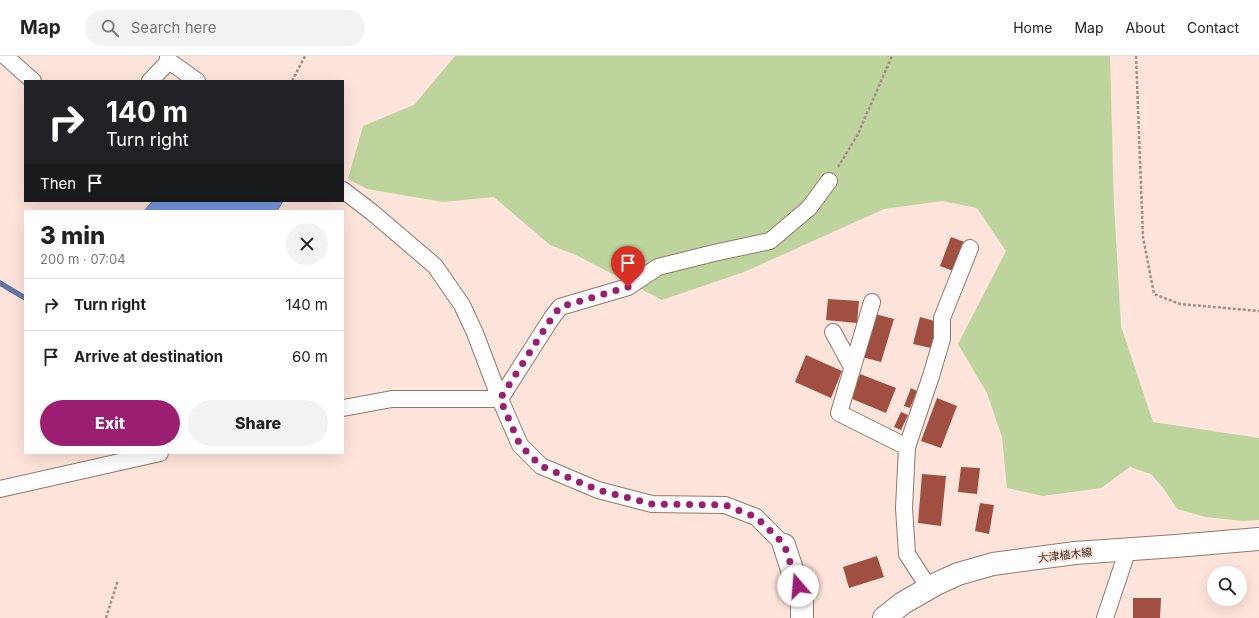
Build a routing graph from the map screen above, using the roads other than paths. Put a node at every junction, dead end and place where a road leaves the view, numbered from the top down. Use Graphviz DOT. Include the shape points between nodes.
graph roads {
  1 [pos="5,56"];
  2 [pos="169,59"];
  3 [pos="32,80"];
  4 [pos="151,80"];
  5 [pos="196,80"];
  6 [pos="829,181"];
  7 [pos="344,191"];
  8 [pos="970,248"];
  9 [pos="872,302"];
  10 [pos="833,332"];
  11 [pos="852,367"];
  12 [pos="500,399"];
  13 [pos="344,408"];
  14 [pos="907,447"];
  15 [pos="156,454"];
  16 [pos="0,489"];
  17 [pos="1259,539"];
  18 [pos="784,544"];
  19 [pos="1128,549"];
  20 [pos="929,588"];
  21 [pos="802,618"];
  22 [pos="884,618"];
  23 [pos="1105,618"];
  1 -- 3 [label="street"];
  2 -- 4 [label="street"];
  2 -- 5 [label="street"];
  6 -- 12 [label="street" via="808,208 770,240 658,267 628,287 560,307"];
  7 -- 12 [label="street" via="435,266 462,305"];
  8 -- 14 [label="street" via="942,318 942,339"];
  9 -- 11 [label="street"];
  10 -- 11 [label="street"];
  11 -- 14 [label="street" via="839,413"];
  12 -- 13 [label="street" via="392,399"];
  12 -- 18 [label="street" via="520,445 541,466 598,490 652,504 725,505 756,517"];
  14 -- 20 [label="street" via="904,508 907,554"];
  15 -- 16 [label="street"];
  17 -- 19 [label="main road, 大津植木線"];
  18 -- 21 [label="main road" via="802,600"];
  19 -- 20 [label="main road, 大津植木線" via="993,564 958,574"];
  19 -- 23 [label="street"];
  20 -- 22 [label="main road, 大津植木線"];
}
